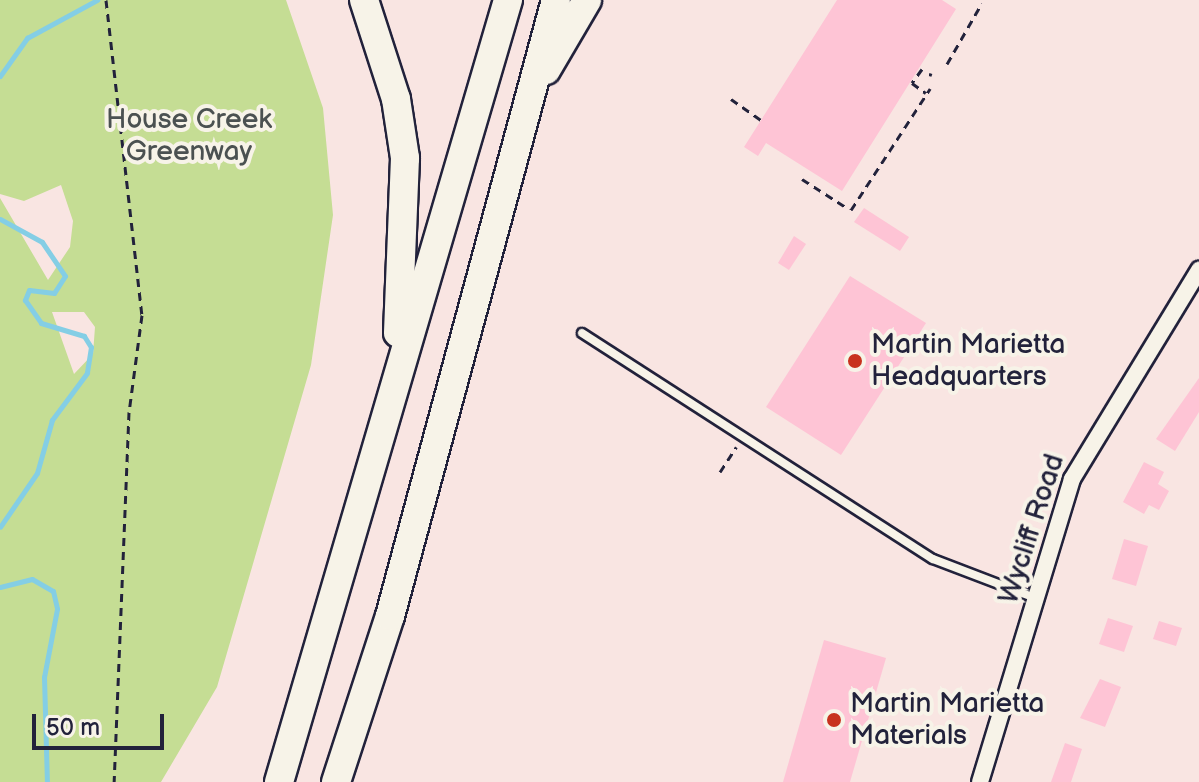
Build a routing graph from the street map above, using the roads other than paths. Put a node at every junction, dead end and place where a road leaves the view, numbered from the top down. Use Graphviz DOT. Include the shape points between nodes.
graph roads {
  1 [pos="364,0"];
  2 [pos="508,0"];
  3 [pos="556,0"];
  4 [pos="587,0"];
  5 [pos="523,108"];
  6 [pos="1199,270"];
  7 [pos="582,333"];
  8 [pos="391,398"];
  9 [pos="1035,598"];
  10 [pos="279,782"];
  11 [pos="336,782"];
  12 [pos="980,782"];
  1 -- 8 [label="highway" via="396,99 405,158 406,248"];
  2 -- 8 [label="highway"];
  3 -- 5 [label="highway"];
  4 -- 5 [label="highway"];
  5 -- 11 [label="highway" via="390,616"];
  6 -- 9 [label="street, Wycliff Road" via="1083,455"];
  7 -- 9 [label="lane" via="933,559"];
  8 -- 10 [label="highway"];
  9 -- 12 [label="street, Wycliff Road"];
}
